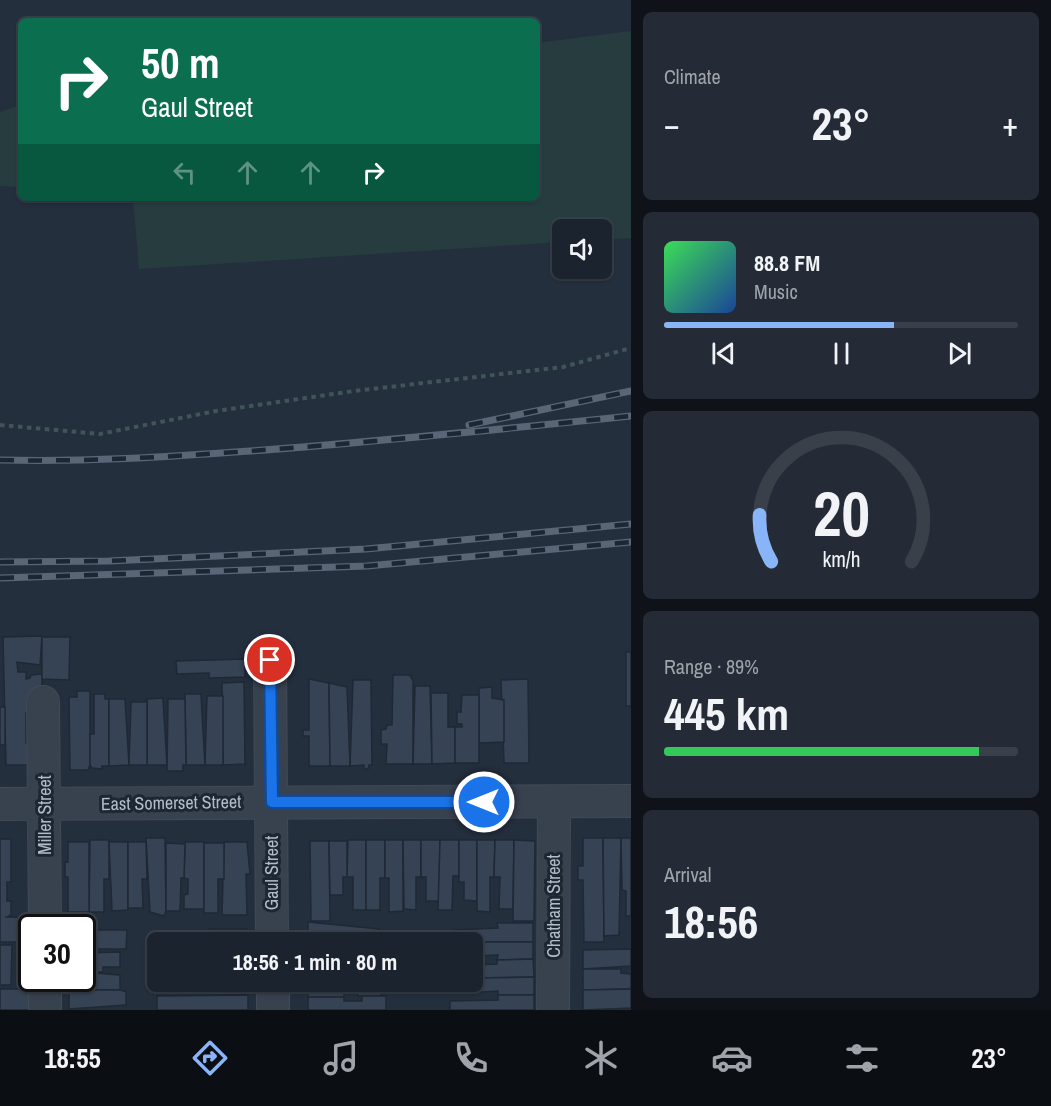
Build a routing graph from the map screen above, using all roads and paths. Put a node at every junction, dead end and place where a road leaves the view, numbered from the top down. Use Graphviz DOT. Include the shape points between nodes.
graph roads {
  1 [pos="631,348"];
  2 [pos="0,425"];
  3 [pos="270,660"];
  4 [pos="44,702"];
  5 [pos="631,801"];
  6 [pos="272,802"];
  7 [pos="554,802"];
  8 [pos="0,804"];
  9 [pos="45,804"];
  10 [pos="45,914"];
  11 [pos="272,932"];
  12 [pos="45,992"];
  13 [pos="273,992"];
  14 [pos="45,1010"];
  15 [pos="273,1010"];
  16 [pos="553,1010"];
  1 -- 2 [label="path" via="563,367 262,404 100,434"];
  3 -- 6 [label="street, Gaul Street"];
  4 -- 9 [label="street, Miller Street"];
  5 -- 7 [label="street, East Somerset Street"];
  6 -- 7 [label="street, East Somerset Street"];
  6 -- 9 [label="street, East Somerset Street"];
  6 -- 11 [label="street, Gaul Street"];
  7 -- 16 [label="street, Chatham Street"];
  8 -- 9 [label="street, East Somerset Street"];
  9 -- 10 [label="street, Miller Street"];
  12 -- 14 [label="street"];
  13 -- 15 [label="street"];
}
